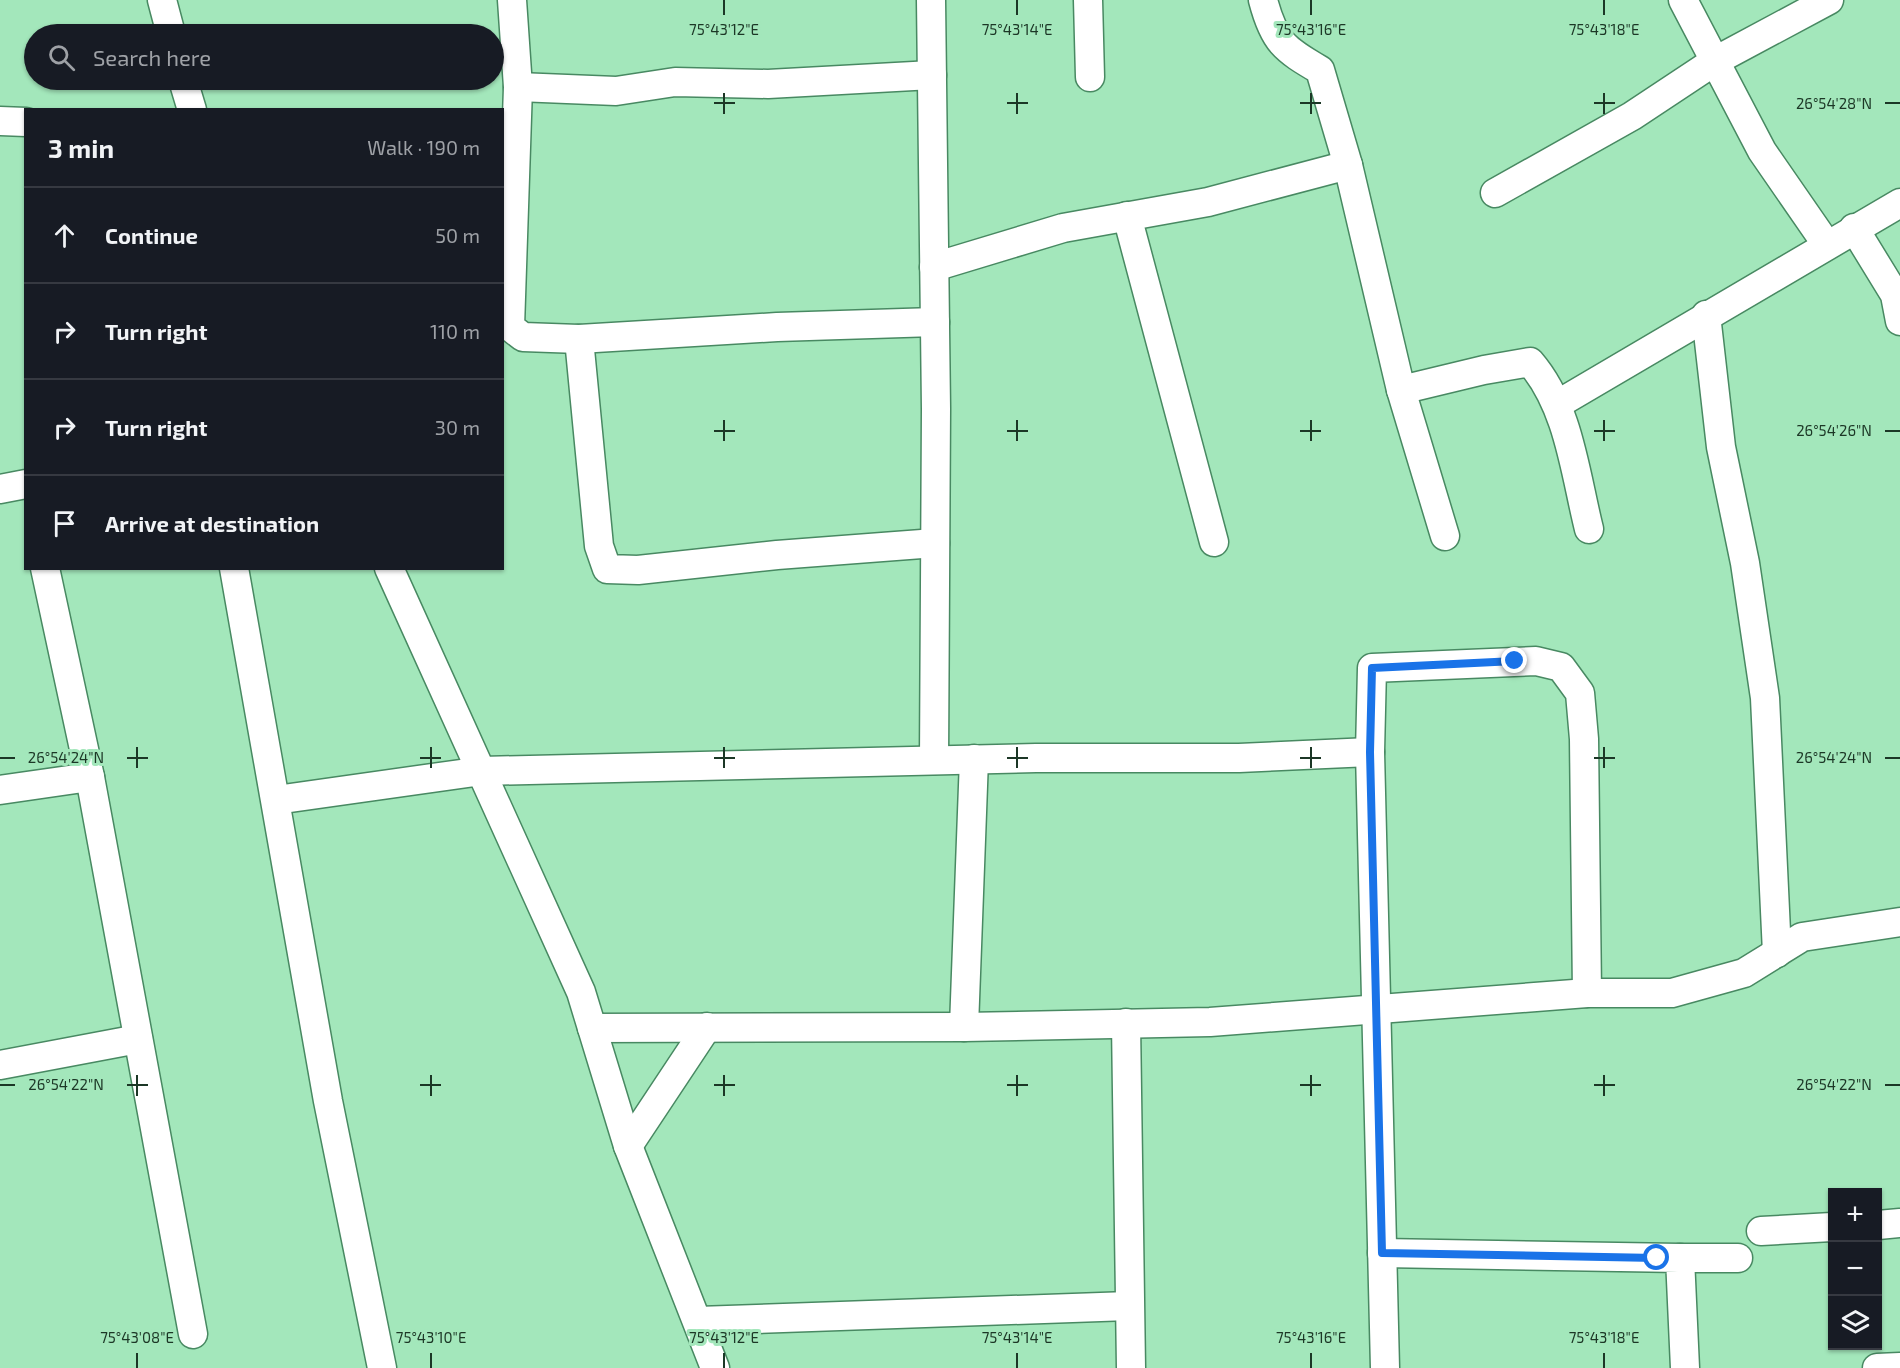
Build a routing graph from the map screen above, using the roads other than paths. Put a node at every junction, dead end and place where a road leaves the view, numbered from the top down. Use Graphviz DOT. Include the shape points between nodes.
graph roads {
  1 [pos="162,0"];
  2 [pos="512,0"];
  3 [pos="931,0"];
  4 [pos="1088,0"];
  5 [pos="1263,0"];
  6 [pos="1683,0"];
  7 [pos="1830,0"];
  8 [pos="168,24"];
  9 [pos="1715,61"];
  10 [pos="932,75"];
  11 [pos="1090,77"];
  12 [pos="518,87"];
  13 [pos="186,90"];
  14 [pos="191,108"];
  15 [pos="0,121"];
  16 [pos="24,123"];
  17 [pos="1348,165"];
  18 [pos="1496,193"];
  19 [pos="1900,203"];
  20 [pos="1127,216"];
  21 [pos="1854,228"];
  22 [pos="1827,245"];
  23 [pos="934,267"];
  24 [pos="1706,315"];
  25 [pos="1900,321"];
  26 [pos="935,322"];
  27 [pos="579,339"];
  28 [pos="1401,390"];
  29 [pos="1558,404"];
  30 [pos="24,484"];
  31 [pos="0,489"];
  32 [pos="1589,529"];
  33 [pos="1445,536"];
  34 [pos="1214,542"];
  35 [pos="935,543"];
  36 [pos="45,570"];
  37 [pos="234,570"];
  38 [pos="390,570"];
  39 [pos="1370,752"];
  40 [pos="974,759"];
  41 [pos="934,760"];
  42 [pos="482,771"];
  43 [pos="90,777"];
  44 [pos="0,790"];
  45 [pos="276,800"];
  46 [pos="1900,921"];
  47 [pos="1777,953"];
  48 [pos="1587,993"];
  49 [pos="1376,1010"];
  50 [pos="1126,1023"];
  51 [pos="964,1027"];
  52 [pos="592,1028"];
  53 [pos="707,1028"];
  54 [pos="138,1039"];
  55 [pos="0,1065"];
  56 [pos="628,1146"];
  57 [pos="1900,1223"];
  58 [pos="1882,1225"];
  59 [pos="1828,1227"];
  60 [pos="1761,1231"];
  61 [pos="1382,1253"];
  62 [pos="1680,1258"];
  63 [pos="1738,1258"];
  64 [pos="1129,1306"];
  65 [pos="698,1321"];
  66 [pos="193,1334"];
  67 [pos="1900,1367"];
  68 [pos="382,1368"];
  69 [pos="715,1368"];
  70 [pos="1131,1368"];
  71 [pos="1385,1368"];
  72 [pos="1685,1368"];
  73 [pos="1877,1368"];
  1 -- 8 [label="street"];
  2 -- 12 [label="street"];
  3 -- 10 [label="street"];
  4 -- 11 [label="street"];
  5 -- 17 [label="street" via="1268,19 1285,49 1320,70"];
  6 -- 9 [label="street"];
  7 -- 9 [label="street"];
  9 -- 18 [label="street" via="1632,116"];
  9 -- 22 [label="street" via="1762,151"];
  10 -- 12 [label="street" via="768,84 675,82 616,91"];
  10 -- 23 [label="street"];
  12 -- 27 [label="street" via="510,327 523,337"];
  13 -- 14 [label="street"];
  15 -- 16 [label="street"];
  17 -- 20 [label="street" via="1208,202"];
  17 -- 28 [label="street"];
  19 -- 21 [label="street"];
  20 -- 23 [label="street" via="1063,228"];
  20 -- 34 [label="street"];
  21 -- 22 [label="street"];
  21 -- 25 [label="street" via="1895,295"];
  22 -- 24 [label="street"];
  23 -- 26 [label="street"];
  24 -- 29 [label="street"];
  24 -- 47 [label="street" via="1722,447 1745,563 1765,698"];
  26 -- 27 [label="street"];
  26 -- 35 [label="street"];
  27 -- 35 [label="street" via="599,546 607,569 638,570"];
  28 -- 29 [label="street" via="1530,362"];
  28 -- 33 [label="street"];
  29 -- 32 [label="street"];
  30 -- 31 [label="street"];
  35 -- 41 [label="street"];
  36 -- 43 [label="street"];
  37 -- 45 [label="street"];
  38 -- 42 [label="street"];
  39 -- 40 [label="street" via="1239,758"];
  39 -- 48 [label="street" via="1372,668 1536,660 1561,667 1581,693"];
  39 -- 49 [label="street"];
  40 -- 41 [label="street"];
  40 -- 51 [label="street"];
  41 -- 42 [label="street"];
  42 -- 45 [label="street"];
  42 -- 52 [label="street" via="581,992"];
  43 -- 44 [label="street"];
  43 -- 54 [label="street"];
  45 -- 68 [label="street" via="327,1101"];
  46 -- 47 [label="street" via="1802,937"];
  47 -- 48 [label="street" via="1744,973 1672,993"];
  48 -- 49 [label="street"];
  49 -- 50 [label="street" via="1210,1022"];
  49 -- 61 [label="street"];
  50 -- 51 [label="street"];
  50 -- 64 [label="street"];
  51 -- 53 [label="street"];
  52 -- 53 [label="street"];
  52 -- 56 [label="street"];
  53 -- 56 [label="street"];
  54 -- 55 [label="street"];
  54 -- 66 [label="street"];
  56 -- 65 [label="street"];
  57 -- 58 [label="street"];
  59 -- 60 [label="street"];
  61 -- 62 [label="street"];
  61 -- 71 [label="street"];
  62 -- 63 [label="street"];
  62 -- 72 [label="street"];
  64 -- 65 [label="street"];
  64 -- 70 [label="street"];
  65 -- 69 [label="street"];
  67 -- 73 [label="street"];
}
